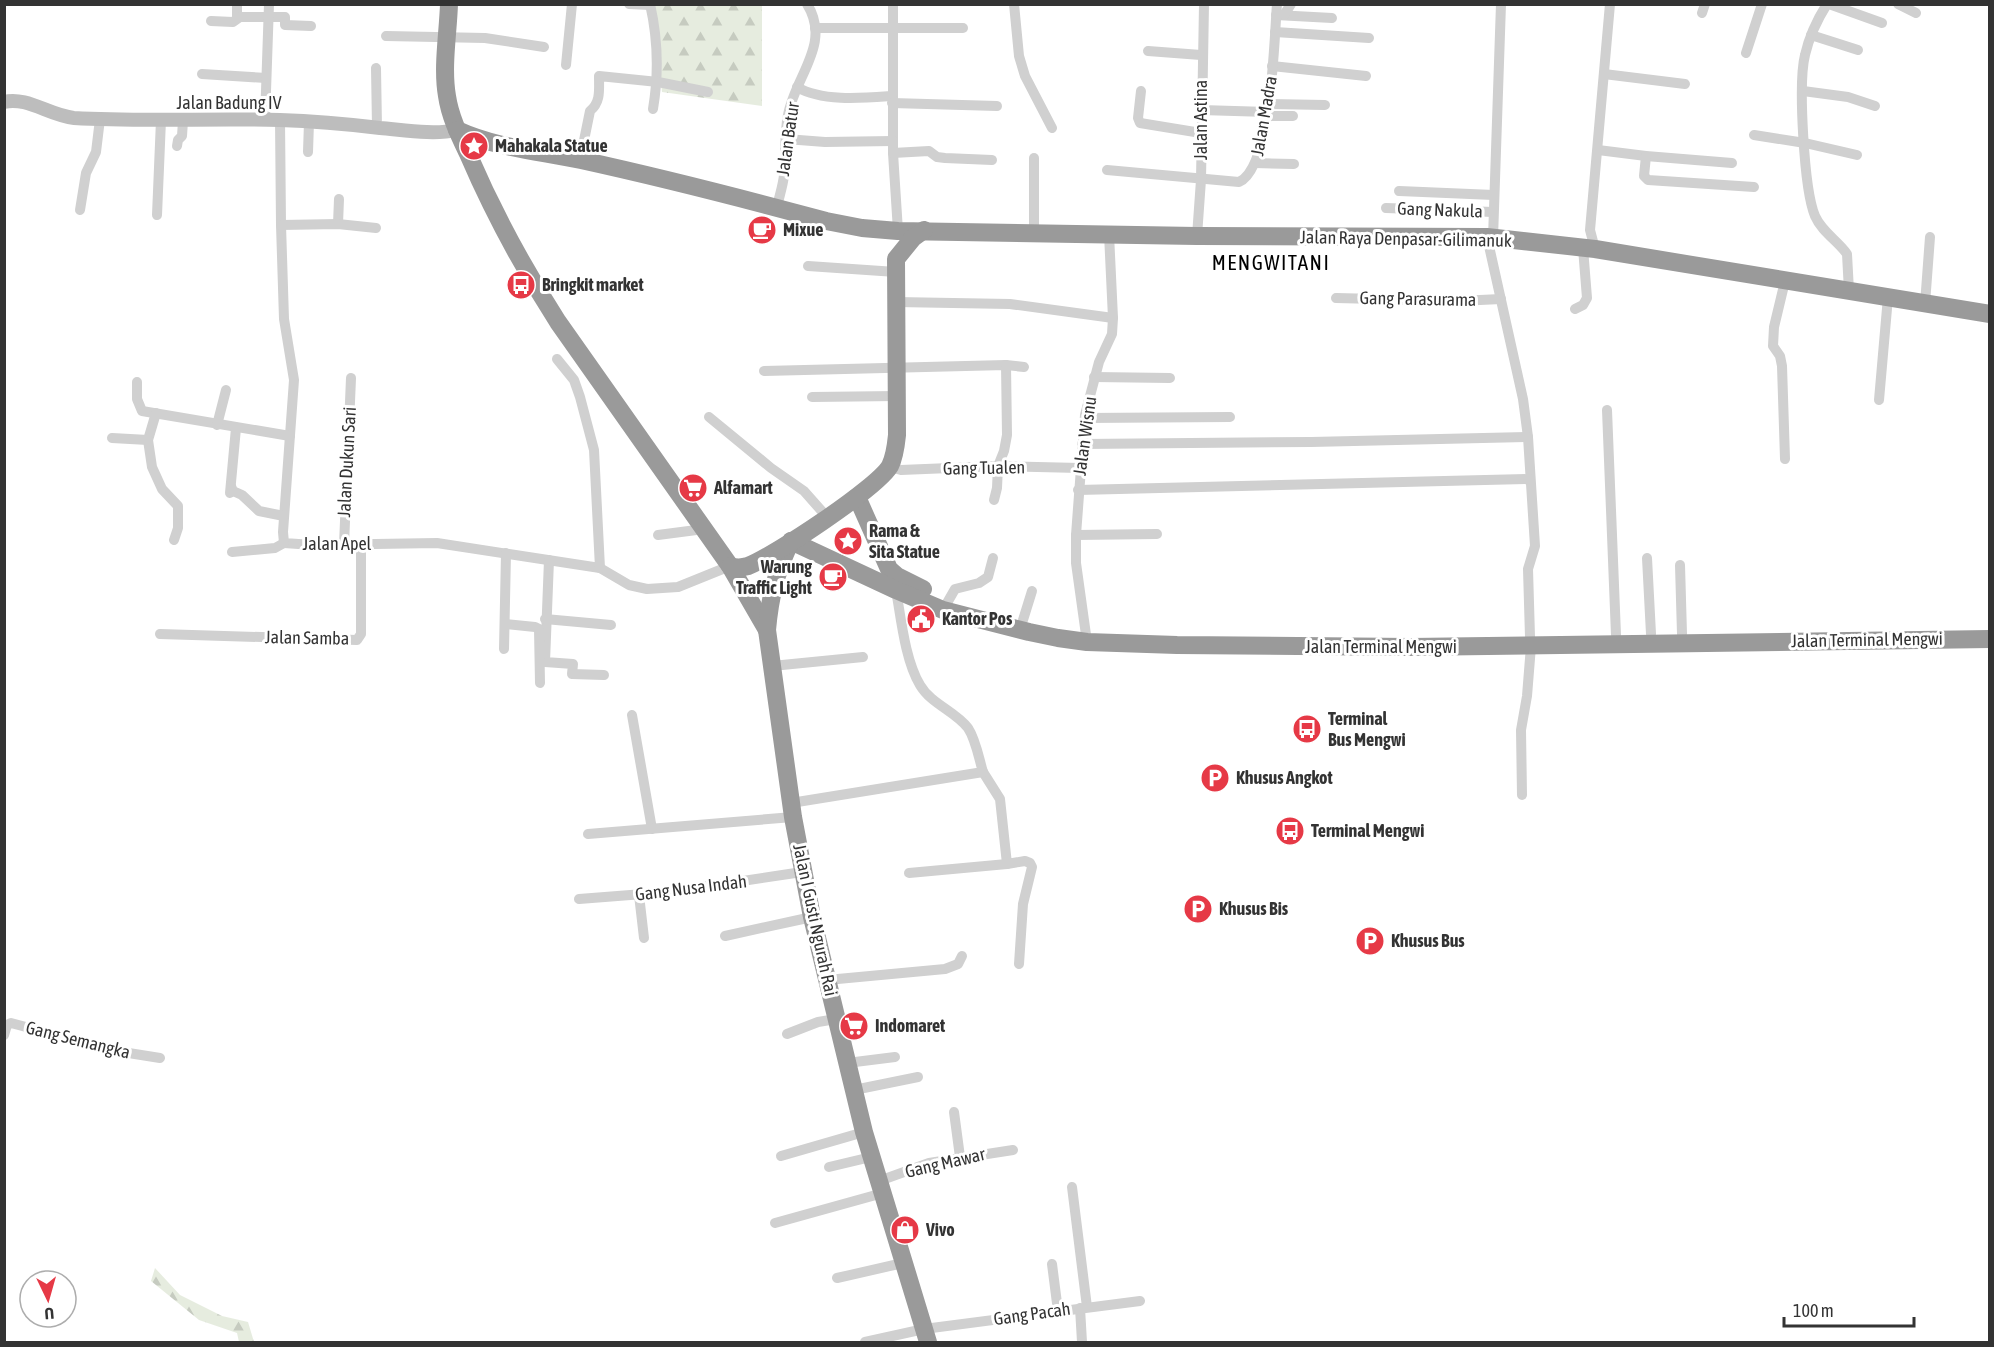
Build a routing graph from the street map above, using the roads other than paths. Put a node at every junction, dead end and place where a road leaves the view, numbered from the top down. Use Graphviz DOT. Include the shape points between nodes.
graph roads {
  1 [pos="237,4"];
  2 [pos="269,4"];
  3 [pos="449,4"];
  4 [pos="572,4"];
  5 [pos="628,4"];
  6 [pos="807,4"];
  7 [pos="893,4"];
  8 [pos="1014,4"];
  9 [pos="1204,4"];
  10 [pos="1291,4"];
  11 [pos="1501,4"];
  12 [pos="1610,4"];
  13 [pos="1762,4"];
  14 [pos="1828,4"];
  15 [pos="1898,4"];
  16 [pos="650,5"];
  17 [pos="1279,12"];
  18 [pos="1916,13"];
  19 [pos="268,17"];
  20 [pos="237,18"];
  21 [pos="1332,18"];
  22 [pos="211,21"];
  23 [pos="1882,23"];
  24 [pos="311,26"];
  25 [pos="893,27"];
  26 [pos="815,28"];
  27 [pos="963,28"];
  28 [pos="1275,32"];
  29 [pos="1811,35"];
  30 [pos="386,36"];
  31 [pos="448,37"];
  32 [pos="1369,38"];
  33 [pos="544,47"];
  34 [pos="1858,50"];
  35 [pos="1148,51"];
  36 [pos="1746,53"];
  37 [pos="1201,55"];
  38 [pos="566,65"];
  39 [pos="1272,66"];
  40 [pos="376,68"];
  41 [pos="202,74"];
  42 [pos="1604,74"];
  43 [pos="1366,76"];
  44 [pos="266,78"];
  45 [pos="658,82"];
  46 [pos="1685,84"];
  47 [pos="798,87"];
  48 [pos="1141,91"];
  49 [pos="708,92"];
  50 [pos="1803,92"];
  51 [pos="892,100"];
  52 [pos="4,102"];
  53 [pos="1325,105"];
  54 [pos="997,106"];
  55 [pos="1875,106"];
  56 [pos="653,109"];
  57 [pos="1201,110"];
  58 [pos="1268,111"];
  59 [pos="1293,116"];
  60 [pos="99,119"];
  61 [pos="161,120"];
  62 [pos="266,120"];
  63 [pos="280,120"];
  64 [pos="183,121"];
  65 [pos="309,122"];
  66 [pos="377,128"];
  67 [pos="1052,128"];
  68 [pos="457,130"];
  69 [pos="1201,134"];
  70 [pos="1754,135"];
  71 [pos="786,139"];
  72 [pos="893,141"];
  73 [pos="1805,143"];
  74 [pos="177,146"];
  75 [pos="503,146"];
  76 [pos="1598,150"];
  77 [pos="308,152"];
  78 [pos="893,153"];
  79 [pos="1857,154"];
  80 [pos="1646,156"];
  81 [pos="1034,158"];
  82 [pos="580,160"];
  83 [pos="992,160"];
  84 [pos="1255,163"];
  85 [pos="1732,163"];
  86 [pos="1294,164"];
  87 [pos="473,166"];
  88 [pos="1107,170"];
  89 [pos="1201,180"];
  90 [pos="1754,187"];
  91 [pos="1399,191"];
  92 [pos="1494,195"];
  93 [pos="339,199"];
  94 [pos="777,207"];
  95 [pos="1386,208"];
  96 [pos="80,210"];
  97 [pos="1493,212"];
  98 [pos="157,215"];
  99 [pos="280,225"];
  100 [pos="338,225"];
  101 [pos="376,228"];
  102 [pos="867,228"];
  103 [pos="924,230"];
  104 [pos="1590,230"];
  105 [pos="898,231"];
  106 [pos="1034,232"];
  107 [pos="1108,234"];
  108 [pos="1197,236"];
  109 [pos="1930,237"];
  110 [pos="1490,238"];
  111 [pos="1585,248"];
  112 [pos="808,266"];
  113 [pos="896,266"];
  114 [pos="1785,280"];
  115 [pos="1849,291"];
  116 [pos="1888,297"];
  117 [pos="1336,298"];
  118 [pos="1501,299"];
  119 [pos="1925,304"];
  120 [pos="893,306"];
  121 [pos="1575,309"];
  122 [pos="1989,314"];
  123 [pos="1113,318"];
  124 [pos="557,358"];
  125 [pos="1006,365"];
  126 [pos="897,367"];
  127 [pos="1024,367"];
  128 [pos="764,372"];
  129 [pos="1094,377"];
  130 [pos="351,378"];
  131 [pos="1170,378"];
  132 [pos="137,382"];
  133 [pos="226,390"];
  134 [pos="897,396"];
  135 [pos="812,397"];
  136 [pos="1879,400"];
  137 [pos="1607,410"];
  138 [pos="160,414"];
  139 [pos="709,417"];
  140 [pos="1230,417"];
  141 [pos="1085,418"];
  142 [pos="218,425"];
  143 [pos="236,428"];
  144 [pos="290,436"];
  145 [pos="1528,437"];
  146 [pos="112,438"];
  147 [pos="148,440"];
  148 [pos="1082,444"];
  149 [pos="1785,459"];
  150 [pos="998,466"];
  151 [pos="890,467"];
  152 [pos="1080,468"];
  153 [pos="1530,479"];
  154 [pos="1078,490"];
  155 [pos="857,497"];
  156 [pos="994,500"];
  157 [pos="284,516"];
  158 [pos="827,517"];
  159 [pos="704,529"];
  160 [pos="1157,534"];
  161 [pos="658,535"];
  162 [pos="1076,535"];
  163 [pos="174,540"];
  164 [pos="791,541"];
  165 [pos="284,543"];
  166 [pos="344,545"];
  167 [pos="361,545"];
  168 [pos="232,552"];
  169 [pos="506,553"];
  170 [pos="993,558"];
  171 [pos="1647,558"];
  172 [pos="549,560"];
  173 [pos="1680,565"];
  174 [pos="730,566"];
  175 [pos="600,568"];
  176 [pos="896,590"];
  177 [pos="1032,591"];
  178 [pos="946,604"];
  179 [pos="546,619"];
  180 [pos="1023,620"];
  181 [pos="506,624"];
  182 [pos="611,625"];
  183 [pos="1989,627"];
  184 [pos="767,630"];
  185 [pos="160,634"];
  186 [pos="1652,634"];
  187 [pos="1682,634"];
  188 [pos="1616,635"];
  189 [pos="1843,635"];
  190 [pos="1086,636"];
  191 [pos="1989,639"];
  192 [pos="1530,642"];
  193 [pos="504,649"];
  194 [pos="863,657"];
  195 [pos="772,666"];
  196 [pos="604,675"];
  197 [pos="540,683"];
  198 [pos="632,715"];
  199 [pos="983,772"];
  200 [pos="1522,795"];
  201 [pos="792,810"];
  202 [pos="652,829"];
  203 [pos="588,834"];
  204 [pos="1007,864"];
  205 [pos="802,872"];
  206 [pos="909,873"];
  207 [pos="639,896"];
  208 [pos="579,899"];
  209 [pos="812,917"];
  210 [pos="725,936"];
  211 [pos="644,938"];
  212 [pos="962,956"];
  213 [pos="1019,964"];
  214 [pos="827,980"];
  215 [pos="836,1019"];
  216 [pos="787,1034"];
  217 [pos="4,1035"];
  218 [pos="895,1057"];
  219 [pos="160,1058"];
  220 [pos="847,1064"];
  221 [pos="918,1077"];
  222 [pos="854,1090"];
  223 [pos="954,1112"];
  224 [pos="864,1132"];
  225 [pos="1013,1150"];
  226 [pos="782,1156"];
  227 [pos="871,1157"];
  228 [pos="960,1157"];
  229 [pos="829,1167"];
  230 [pos="881,1187"];
  231 [pos="1072,1187"];
  232 [pos="775,1223"];
  233 [pos="903,1263"];
  234 [pos="1052,1264"];
  235 [pos="837,1278"];
  236 [pos="1140,1301"];
  237 [pos="1083,1308"];
  238 [pos="1058,1311"];
  239 [pos="926,1336"];
  240 [pos="865,1342"];
  241 [pos="1082,1342"];
  1 -- 20 [label="street"];
  2 -- 19 [label="street"];
  3 -- 31 [label="highway"];
  4 -- 38 [label="street"];
  5 -- 16 [label="street"];
  6 -- 26 [label="street, Jalan Batur"];
  7 -- 25 [label="street"];
  8 -- 67 [label="street" via="1025,76"];
  9 -- 37 [label="street, Jalan Astina"];
  10 -- 17 [label="street"];
  11 -- 92 [label="street"];
  12 -- 42 [label="street"];
  13 -- 36 [label="street"];
  14 -- 23 [label="street"];
  14 -- 29 [label="street"];
  15 -- 18 [label="street"];
  16 -- 45 [label="street" via="655,23"];
  17 -- 21 [label="street"];
  17 -- 28 [label="street, Jalan Madra"];
  19 -- 20 [label="street"];
  19 -- 24 [label="street" via="285,17 285,25"];
  19 -- 44 [label="street"];
  20 -- 22 [label="street" via="233,22"];
  25 -- 26 [label="street"];
  25 -- 27 [label="street"];
  25 -- 51 [label="street"];
  26 -- 47 [label="street, Jalan Batur" via="814,51"];
  28 -- 32 [label="street"];
  28 -- 39 [label="street, Jalan Madra"];
  29 -- 34 [label="street"];
  29 -- 50 [label="street" via="1804,56"];
  30 -- 31 [label="street"];
  31 -- 33 [label="street"];
  31 -- 68 [label="highway" via="446,89"];
  35 -- 37 [label="street"];
  37 -- 57 [label="street, Jalan Astina"];
  39 -- 43 [label="street"];
  39 -- 58 [label="street, Jalan Madra"];
  40 -- 66 [label="street"];
  41 -- 44 [label="street"];
  42 -- 46 [label="street"];
  42 -- 76 [label="street"];
  44 -- 62 [label="street"];
  45 -- 49 [label="street"];
  45 -- 56 [label="street"];
  45 -- 82 [label="street" via="600,76 598,102 590,111"];
  47 -- 51 [label="street" via="807,93"];
  47 -- 71 [label="street, Jalan Batur" via="788,114"];
  48 -- 69 [label="street" via="1140,123"];
  50 -- 55 [label="street"];
  50 -- 73 [label="street"];
  51 -- 54 [label="street"];
  51 -- 72 [label="street"];
  52 -- 60 [label="street, Jalan Badung IV" via="22,101 52,114"];
  53 -- 58 [label="street"];
  57 -- 58 [label="street"];
  57 -- 69 [label="street, Jalan Astina"];
  58 -- 59 [label="street"];
  58 -- 84 [label="street, Jalan Madra"];
  60 -- 61 [label="street, Jalan Badung IV"];
  60 -- 96 [label="street" via="96,152 86,172"];
  61 -- 64 [label="street, Jalan Badung IV"];
  61 -- 98 [label="street"];
  62 -- 63 [label="street, Jalan Badung IV"];
  62 -- 64 [label="street, Jalan Badung IV"];
  63 -- 65 [label="street, Jalan Badung IV"];
  63 -- 99 [label="street, Jalan Apel"];
  64 -- 74 [label="street"];
  65 -- 66 [label="street, Jalan Badung IV"];
  65 -- 77 [label="street"];
  66 -- 68 [label="street, Jalan Badung IV"];
  68 -- 75 [label="highway, Jalan Raya Denpasar-Gilimanuk"];
  68 -- 87 [label="highway"];
  69 -- 89 [label="street, Jalan Astina"];
  70 -- 73 [label="street"];
  71 -- 72 [label="street"];
  71 -- 94 [label="street, Jalan Batur"];
  72 -- 78 [label="street"];
  73 -- 79 [label="street"];
  73 -- 115 [label="street" via="1812,207 1819,222 1848,254"];
  75 -- 82 [label="highway, Jalan Raya Denpasar-Gilimanuk"];
  75 -- 87 [label="highway" via="483,150"];
  76 -- 80 [label="street"];
  76 -- 104 [label="street"];
  78 -- 83 [label="street" via="929,152 945,158"];
  78 -- 105 [label="street"];
  80 -- 85 [label="street"];
  80 -- 90 [label="street" via="1644,176 1648,180"];
  81 -- 106 [label="street"];
  82 -- 94 [label="highway, Jalan Raya Denpasar-Gilimanuk"];
  84 -- 86 [label="street"];
  84 -- 89 [label="street, Jalan Madra" via="1245,180 1239,182"];
  87 -- 159 [label="highway" via="532,281"];
  88 -- 89 [label="street"];
  89 -- 108 [label="street, Jalan Astina"];
  91 -- 92 [label="street"];
  92 -- 97 [label="street"];
  93 -- 100 [label="street"];
  94 -- 102 [label="highway, Jalan Raya Denpasar-Gilimanuk"];
  95 -- 97 [label="street, Gang Nakula"];
  97 -- 110 [label="street"];
  99 -- 100 [label="street"];
  99 -- 144 [label="street, Jalan Apel" via="284,319 294,380"];
  100 -- 101 [label="street"];
  102 -- 105 [label="highway, Jalan Raya Denpasar-Gilimanuk"];
  102 -- 113 [label="highway" via="883,242"];
  103 -- 105 [label="highway, Jalan Raya Denpasar-Gilimanuk"];
  103 -- 106 [label="highway, Jalan Raya Denpasar-Gilimanuk"];
  103 -- 113 [label="highway" via="908,243"];
  104 -- 111 [label="street"];
  104 -- 111 [label="street"];
  106 -- 107 [label="highway, Jalan Raya Denpasar-Gilimanuk"];
  107 -- 108 [label="highway, Jalan Raya Denpasar-Gilimanuk"];
  107 -- 123 [label="street, Jalan Wisnu"];
  108 -- 110 [label="highway, Jalan Raya Denpasar-Gilimanuk"];
  109 -- 119 [label="street"];
  110 -- 111 [label="highway, Jalan Raya Denpasar-Gilimanuk"];
  110 -- 118 [label="street"];
  111 -- 114 [label="highway, Jalan Raya Denpasar-Gilimanuk"];
  111 -- 121 [label="street" via="1587,298"];
  112 -- 113 [label="street"];
  113 -- 120 [label="highway"];
  114 -- 115 [label="highway, Jalan Raya Denpasar-Gilimanuk"];
  114 -- 149 [label="street" via="1773,346 1782,366"];
  115 -- 116 [label="highway, Jalan Raya Denpasar-Gilimanuk"];
  116 -- 119 [label="highway, Jalan Raya Denpasar-Gilimanuk"];
  116 -- 136 [label="street"];
  117 -- 118 [label="street, Gang Parasurama"];
  118 -- 145 [label="street"];
  119 -- 122 [label="highway, Jalan Raya Denpasar-Gilimanuk"];
  120 -- 123 [label="street" via="1010,304"];
  120 -- 126 [label="highway"];
  123 -- 129 [label="street, Jalan Wisnu" via="1112,334"];
  124 -- 175 [label="street" via="574,380 594,450"];
  125 -- 126 [label="street"];
  125 -- 127 [label="street"];
  125 -- 150 [label="street" via="1007,435"];
  126 -- 128 [label="street"];
  126 -- 134 [label="highway"];
  129 -- 131 [label="street"];
  129 -- 141 [label="street, Jalan Wisnu"];
  130 -- 166 [label="street, Jalan Dukun Sari"];
  132 -- 138 [label="street" via="141,410"];
  133 -- 142 [label="street"];
  134 -- 135 [label="street"];
  134 -- 151 [label="highway" via="896,450"];
  137 -- 188 [label="street"];
  138 -- 142 [label="street"];
  138 -- 147 [label="street"];
  139 -- 158 [label="street" via="804,490"];
  140 -- 141 [label="street"];
  141 -- 148 [label="street, Jalan Wisnu"];
  142 -- 143 [label="street"];
  143 -- 144 [label="street"];
  143 -- 157 [label="street" via="230,490 259,511"];
  144 -- 157 [label="street, Jalan Apel"];
  145 -- 148 [label="street"];
  145 -- 153 [label="street"];
  146 -- 147 [label="street"];
  147 -- 163 [label="street" via="152,467 162,489 178,506"];
  148 -- 152 [label="street, Jalan Wisnu"];
  150 -- 151 [label="street, Gang Tualen" via="910,470"];
  150 -- 152 [label="street, Gang Tualen"];
  150 -- 156 [label="street"];
  151 -- 155 [label="highway"];
  152 -- 154 [label="street, Jalan Wisnu"];
  153 -- 154 [label="street"];
  153 -- 192 [label="street" via="1534,546 1528,569"];
  154 -- 162 [label="street, Jalan Wisnu"];
  155 -- 158 [label="highway"];
  155 -- 178 [label="highway, Jalan Terminal Mengwi" via="889,569"];
  157 -- 165 [label="street, Jalan Apel"];
  158 -- 164 [label="highway"];
  159 -- 161 [label="street"];
  159 -- 174 [label="highway"];
  160 -- 162 [label="street"];
  162 -- 190 [label="street, Jalan Wisnu"];
  164 -- 174 [label="highway" via="755,563 741,568"];
  164 -- 176 [label="highway, Jalan Terminal Mengwi"];
  164 -- 184 [label="highway" via="770,594"];
  165 -- 166 [label="street, Jalan Apel"];
  165 -- 168 [label="street" via="275,548"];
  166 -- 167 [label="street, Jalan Apel"];
  167 -- 169 [label="street, Jalan Apel" via="437,543"];
  167 -- 185 [label="street, Jalan Samba" via="357,640"];
  169 -- 172 [label="street, Jalan Apel"];
  169 -- 181 [label="street"];
  170 -- 178 [label="street" via="988,577 955,589"];
  171 -- 186 [label="street"];
  172 -- 175 [label="street, Jalan Apel"];
  172 -- 179 [label="street"];
  173 -- 187 [label="street"];
  174 -- 175 [label="street, Jalan Apel" via="678,587 652,588 636,588"];
  174 -- 184 [label="highway"];
  176 -- 178 [label="highway, Jalan Terminal Mengwi"];
  176 -- 199 [label="street" via="919,684 969,730"];
  177 -- 180 [label="street"];
  178 -- 180 [label="highway, Jalan Terminal Mengwi"];
  178 -- 190 [label="highway, Jalan Terminal Mengwi" via="1029,632"];
  179 -- 182 [label="street"];
  179 -- 196 [label="street" via="545,662 573,664 572,674"];
  180 -- 190 [label="highway, Jalan Terminal Mengwi"];
  181 -- 193 [label="street"];
  181 -- 197 [label="street" via="539,629"];
  183 -- 189 [label="highway, Jalan Terminal Mengwi"];
  184 -- 195 [label="highway, Jalan I Gusti Ngurah Rai"];
  186 -- 187 [label="highway, Jalan Terminal Mengwi"];
  186 -- 188 [label="highway, Jalan Terminal Mengwi"];
  187 -- 189 [label="highway, Jalan Terminal Mengwi"];
  188 -- 192 [label="highway, Jalan Terminal Mengwi"];
  189 -- 191 [label="highway, Jalan Terminal Mengwi"];
  189 -- 192 [label="highway, Jalan Terminal Mengwi"];
  190 -- 192 [label="highway, Jalan Terminal Mengwi" via="1177,645 1365,647"];
  192 -- 200 [label="street" via="1521,730"];
  194 -- 195 [label="street"];
  195 -- 201 [label="highway, Jalan I Gusti Ngurah Rai"];
  198 -- 202 [label="street"];
  199 -- 201 [label="street"];
  199 -- 204 [label="street" via="1000,799"];
  201 -- 202 [label="street"];
  201 -- 205 [label="highway, Jalan I Gusti Ngurah Rai"];
  202 -- 203 [label="street"];
  204 -- 206 [label="street"];
  204 -- 213 [label="street" via="1025,861 1032,867 1023,904"];
  205 -- 207 [label="street, Gang Nusa Indah"];
  205 -- 209 [label="highway, Jalan I Gusti Ngurah Rai"];
  207 -- 208 [label="street, Gang Nusa Indah"];
  207 -- 211 [label="street"];
  209 -- 210 [label="street"];
  209 -- 214 [label="highway, Jalan I Gusti Ngurah Rai"];
  212 -- 214 [label="street" via="958,964 945,969"];
  214 -- 215 [label="highway, Jalan I Gusti Ngurah Rai"];
  215 -- 216 [label="street"];
  215 -- 220 [label="highway, Jalan I Gusti Ngurah Rai"];
  217 -- 219 [label="street, Gang Semangka" via="10,1023 116,1051"];
  218 -- 220 [label="street"];
  220 -- 222 [label="highway, Jalan I Gusti Ngurah Rai"];
  221 -- 222 [label="street"];
  222 -- 224 [label="highway, Jalan I Gusti Ngurah Rai"];
  223 -- 228 [label="street"];
  224 -- 226 [label="street"];
  224 -- 227 [label="highway, Jalan I Gusti Ngurah Rai"];
  225 -- 228 [label="street, Gang Mawar"];
  227 -- 229 [label="street"];
  227 -- 230 [label="highway, Jalan I Gusti Ngurah Rai"];
  228 -- 230 [label="street, Gang Mawar" via="930,1163"];
  230 -- 232 [label="street, Gang Mawar"];
  230 -- 233 [label="highway, Jalan I Gusti Ngurah Rai"];
  231 -- 237 [label="street"];
  233 -- 235 [label="street"];
  233 -- 239 [label="highway, Jalan I Gusti Ngurah Rai"];
  234 -- 238 [label="street"];
  236 -- 237 [label="street, Gang Pacah"];
  237 -- 238 [label="street, Gang Pacah"];
  237 -- 241 [label="street"];
  238 -- 239 [label="street, Gang Pacah"];
  239 -- 240 [label="street, Gang Pacah"];
}
